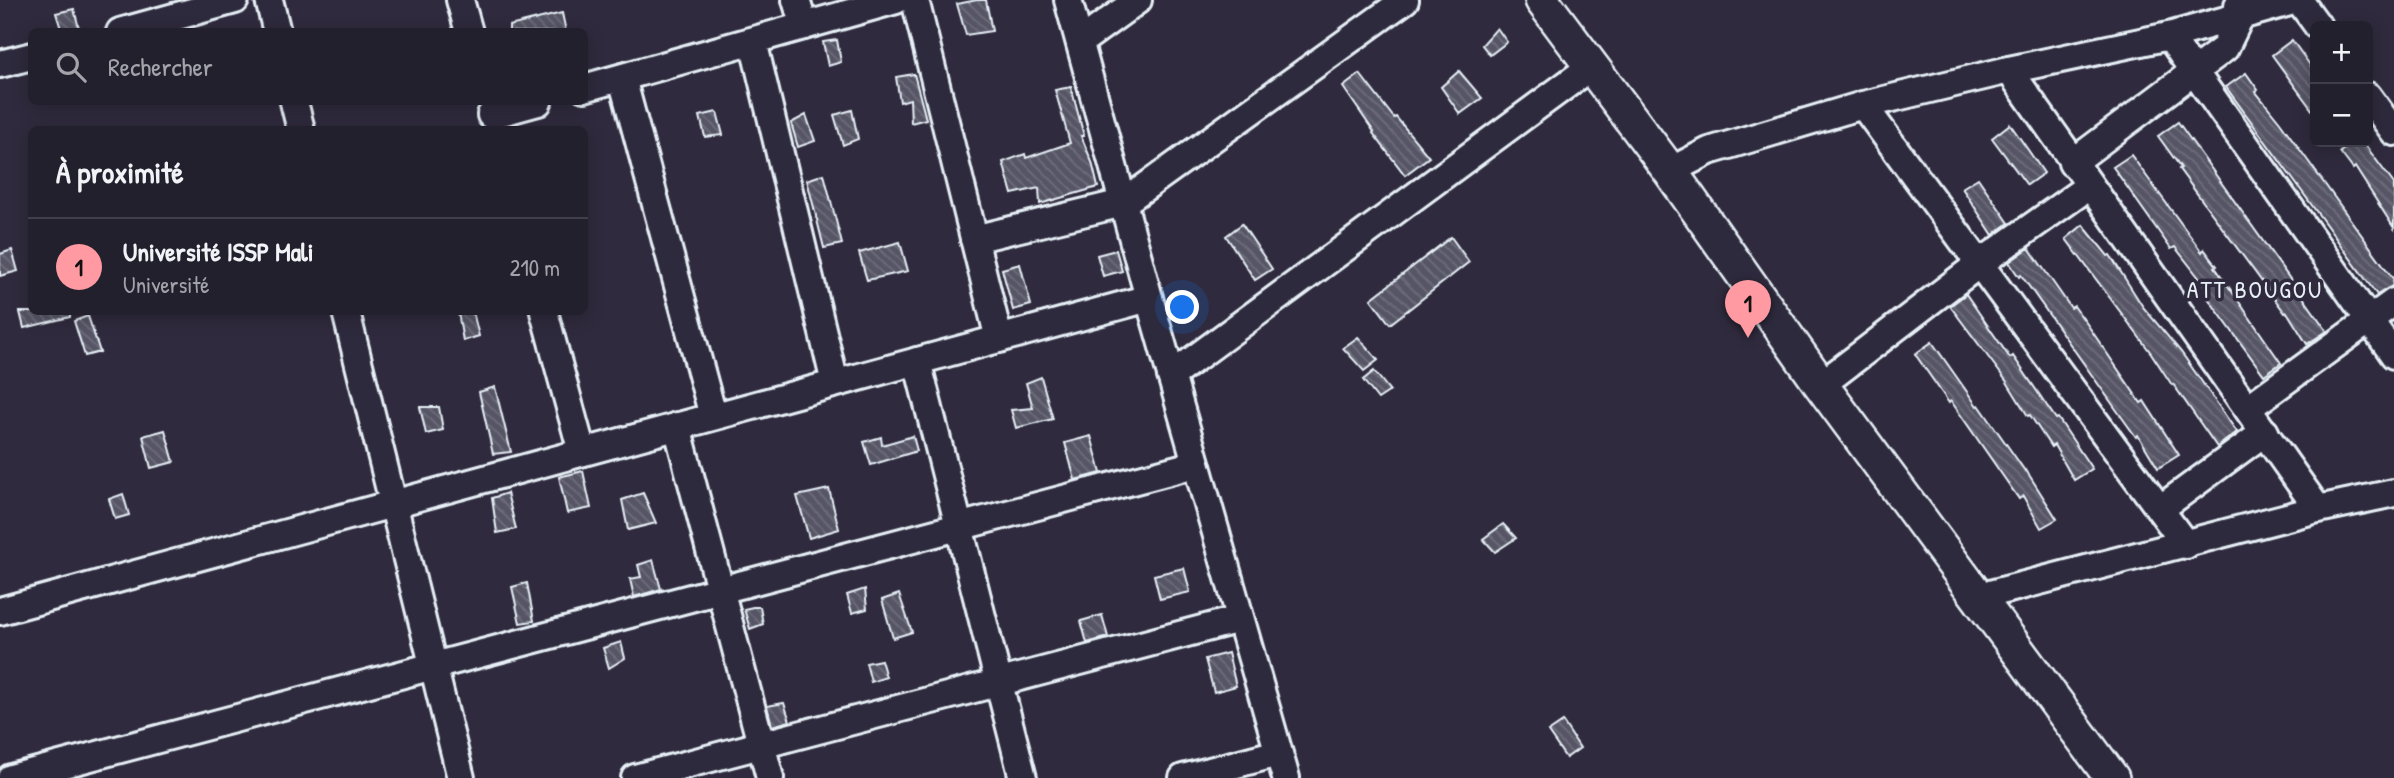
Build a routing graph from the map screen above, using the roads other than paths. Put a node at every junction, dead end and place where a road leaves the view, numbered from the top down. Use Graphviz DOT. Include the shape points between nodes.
graph roads {
  1 [pos="235,0"];
  2 [pos="269,0"];
  3 [pos="460,0"];
  4 [pos="796,0"];
  5 [pos="895,0"];
  6 [pos="915,0"];
  7 [pos="1068,0"];
  8 [pos="1138,0"];
  9 [pos="1405,0"];
  10 [pos="1542,0"];
  11 [pos="2298,0"];
  12 [pos="2238,8"];
  13 [pos="2314,21"];
  14 [pos="804,26"];
  15 [pos="134,28"];
  16 [pos="276,28"];
  17 [pos="468,28"];
  18 [pos="2169,36"];
  19 [pos="753,41"];
  20 [pos="1080,42"];
  21 [pos="28,57"];
  22 [pos="0,64"];
  23 [pos="1592,66"];
  24 [pos="2009,70"];
  25 [pos="2193,72"];
  26 [pos="622,78"];
  27 [pos="588,87"];
  28 [pos="2373,103"];
  29 [pos="295,105"];
  30 [pos="527,105"];
  31 [pos="1863,105"];
  32 [pos="491,115"];
  33 [pos="300,126"];
  34 [pos="2394,132"];
  35 [pos="2073,163"];
  36 [pos="1670,171"];
  37 [pos="2089,186"];
  38 [pos="1123,203"];
  39 [pos="974,239"];
  40 [pos="1979,264"];
  41 [pos="1149,298"];
  42 [pos="2394,302"];
  43 [pos="347,315"];
  44 [pos="545,315"];
  45 [pos="2369,320"];
  46 [pos="999,339"];
  47 [pos="2394,355"];
  48 [pos="917,361"];
  49 [pos="1171,376"];
  50 [pos="835,383"];
  51 [pos="1821,385"];
  52 [pos="2248,408"];
  53 [pos="713,416"];
  54 [pos="677,426"];
  55 [pos="2264,432"];
  56 [pos="582,452"];
  57 [pos="1196,464"];
  58 [pos="2394,493"];
  59 [pos="393,503"];
  60 [pos="2160,509"];
  61 [pos="2318,509"];
  62 [pos="959,527"];
  63 [pos="2186,545"];
  64 [pos="720,590"];
  65 [pos="1978,597"];
  66 [pos="0,611"];
  67 [pos="1240,620"];
  68 [pos="433,666"];
  69 [pos="998,683"];
  70 [pos="761,745"];
  71 [pos="1282,765"];
  72 [pos="11,778"];
  73 [pos="461,778"];
  74 [pos="635,778"];
  75 [pos="769,778"];
  76 [pos="1023,778"];
  77 [pos="1183,778"];
  78 [pos="2112,778"];
  1 -- 15 [label="street"];
  2 -- 16 [label="street"];
  3 -- 17 [label="street"];
  4 -- 14 [label="street"];
  5 -- 14 [label="street"];
  6 -- 39 [label="street"];
  7 -- 20 [label="street"];
  8 -- 20 [label="street"];
  9 -- 38 [label="street"];
  10 -- 23 [label="main road"];
  11 -- 12 [label="street"];
  11 -- 13 [label="street"];
  12 -- 18 [label="street"];
  12 -- 25 [label="street" via="2225,48"];
  14 -- 19 [label="street"];
  18 -- 24 [label="street"];
  18 -- 25 [label="street"];
  19 -- 26 [label="street"];
  19 -- 50 [label="street"];
  20 -- 38 [label="street"];
  21 -- 22 [label="street"];
  23 -- 36 [label="main road"];
  23 -- 49 [label="street"];
  24 -- 31 [label="street"];
  24 -- 35 [label="street"];
  25 -- 35 [label="street"];
  25 -- 45 [label="street"];
  26 -- 27 [label="street"];
  26 -- 53 [label="street"];
  28 -- 34 [label="street"];
  29 -- 33 [label="street"];
  30 -- 32 [label="street"];
  31 -- 36 [label="street" via="1709,151"];
  31 -- 40 [label="street"];
  35 -- 37 [label="street"];
  36 -- 51 [label="main road"];
  37 -- 40 [label="street"];
  37 -- 52 [label="street"];
  38 -- 39 [label="street"];
  38 -- 41 [label="street"];
  39 -- 46 [label="street"];
  40 -- 51 [label="street"];
  40 -- 60 [label="street"];
  41 -- 46 [label="street"];
  41 -- 49 [label="street"];
  42 -- 45 [label="street"];
  43 -- 59 [label="street"];
  44 -- 56 [label="street"];
  45 -- 47 [label="street"];
  45 -- 52 [label="street"];
  46 -- 48 [label="street"];
  48 -- 50 [label="street"];
  48 -- 62 [label="street"];
  49 -- 57 [label="street"];
  50 -- 53 [label="street"];
  51 -- 65 [label="main road"];
  52 -- 55 [label="street"];
  53 -- 54 [label="street"];
  54 -- 56 [label="street"];
  54 -- 64 [label="street"];
  55 -- 60 [label="street"];
  55 -- 61 [label="street"];
  56 -- 59 [label="street"];
  57 -- 62 [label="street"];
  57 -- 67 [label="street"];
  58 -- 61 [label="street"];
  59 -- 66 [label="street"];
  59 -- 68 [label="street"];
  60 -- 63 [label="street"];
  61 -- 63 [label="street"];
  62 -- 64 [label="street"];
  62 -- 69 [label="street"];
  63 -- 65 [label="street"];
  64 -- 68 [label="street"];
  64 -- 70 [label="street"];
  65 -- 78 [label="main road"];
  67 -- 69 [label="street"];
  67 -- 71 [label="street"];
  68 -- 72 [label="street"];
  68 -- 73 [label="street"];
  69 -- 70 [label="street"];
  69 -- 76 [label="street"];
  70 -- 74 [label="street"];
  70 -- 75 [label="street"];
  71 -- 77 [label="street"];
}
